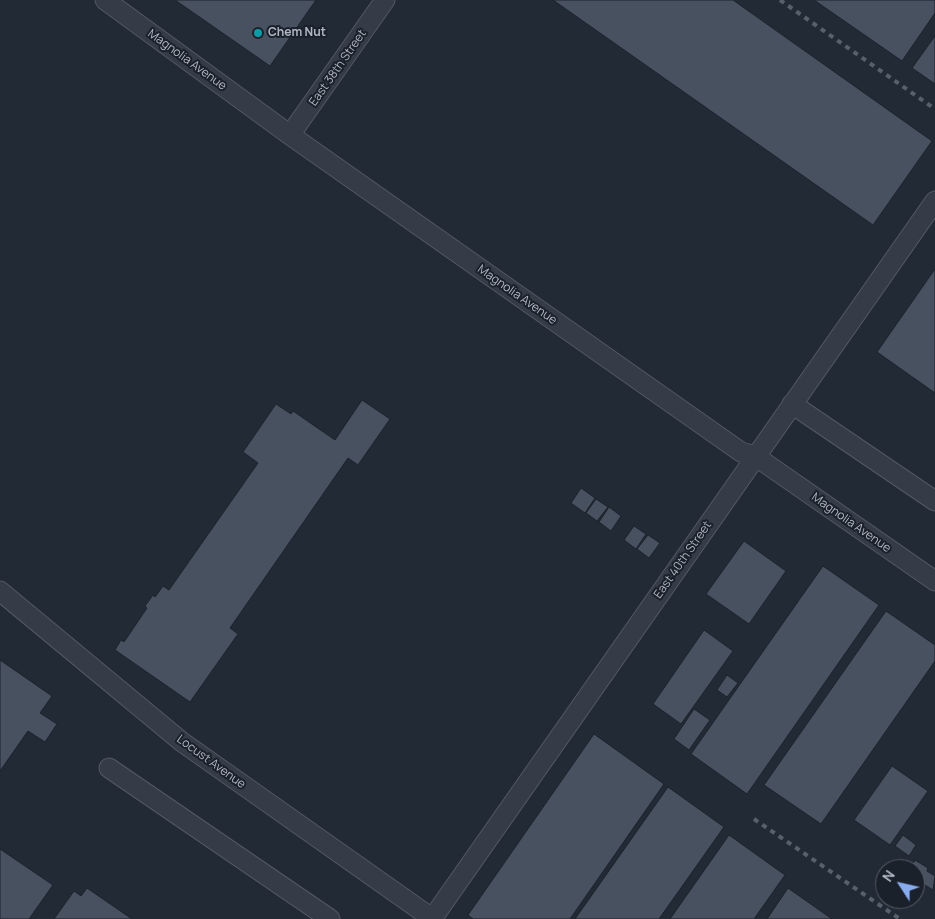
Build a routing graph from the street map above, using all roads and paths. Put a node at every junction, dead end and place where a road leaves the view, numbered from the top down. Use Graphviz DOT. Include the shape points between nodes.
graph roads {
  1 [pos="105,0"];
  2 [pos="385,0"];
  3 [pos="290,136"];
  4 [pos="935,201"];
  5 [pos="792,404"];
  6 [pos="755,456"];
  7 [pos="935,501"];
  8 [pos="935,581"];
  9 [pos="0,591"];
  10 [pos="109,768"];
  11 [pos="330,919"];
  12 [pos="433,919"];
  1 -- 3 [label="street, Magnolia Avenue"];
  2 -- 3 [label="street, East 38th Street"];
  3 -- 6 [label="street, Magnolia Avenue" via="741,452"];
  4 -- 5 [label="street, East 40th Street"];
  5 -- 6 [label="street, East 40th Street"];
  5 -- 7 [label="street"];
  6 -- 8 [label="street, Magnolia Avenue"];
  6 -- 12 [label="street, East 40th Street"];
  9 -- 12 [label="street, Locust Avenue" via="182,742"];
  10 -- 11 [label="street"];
}
